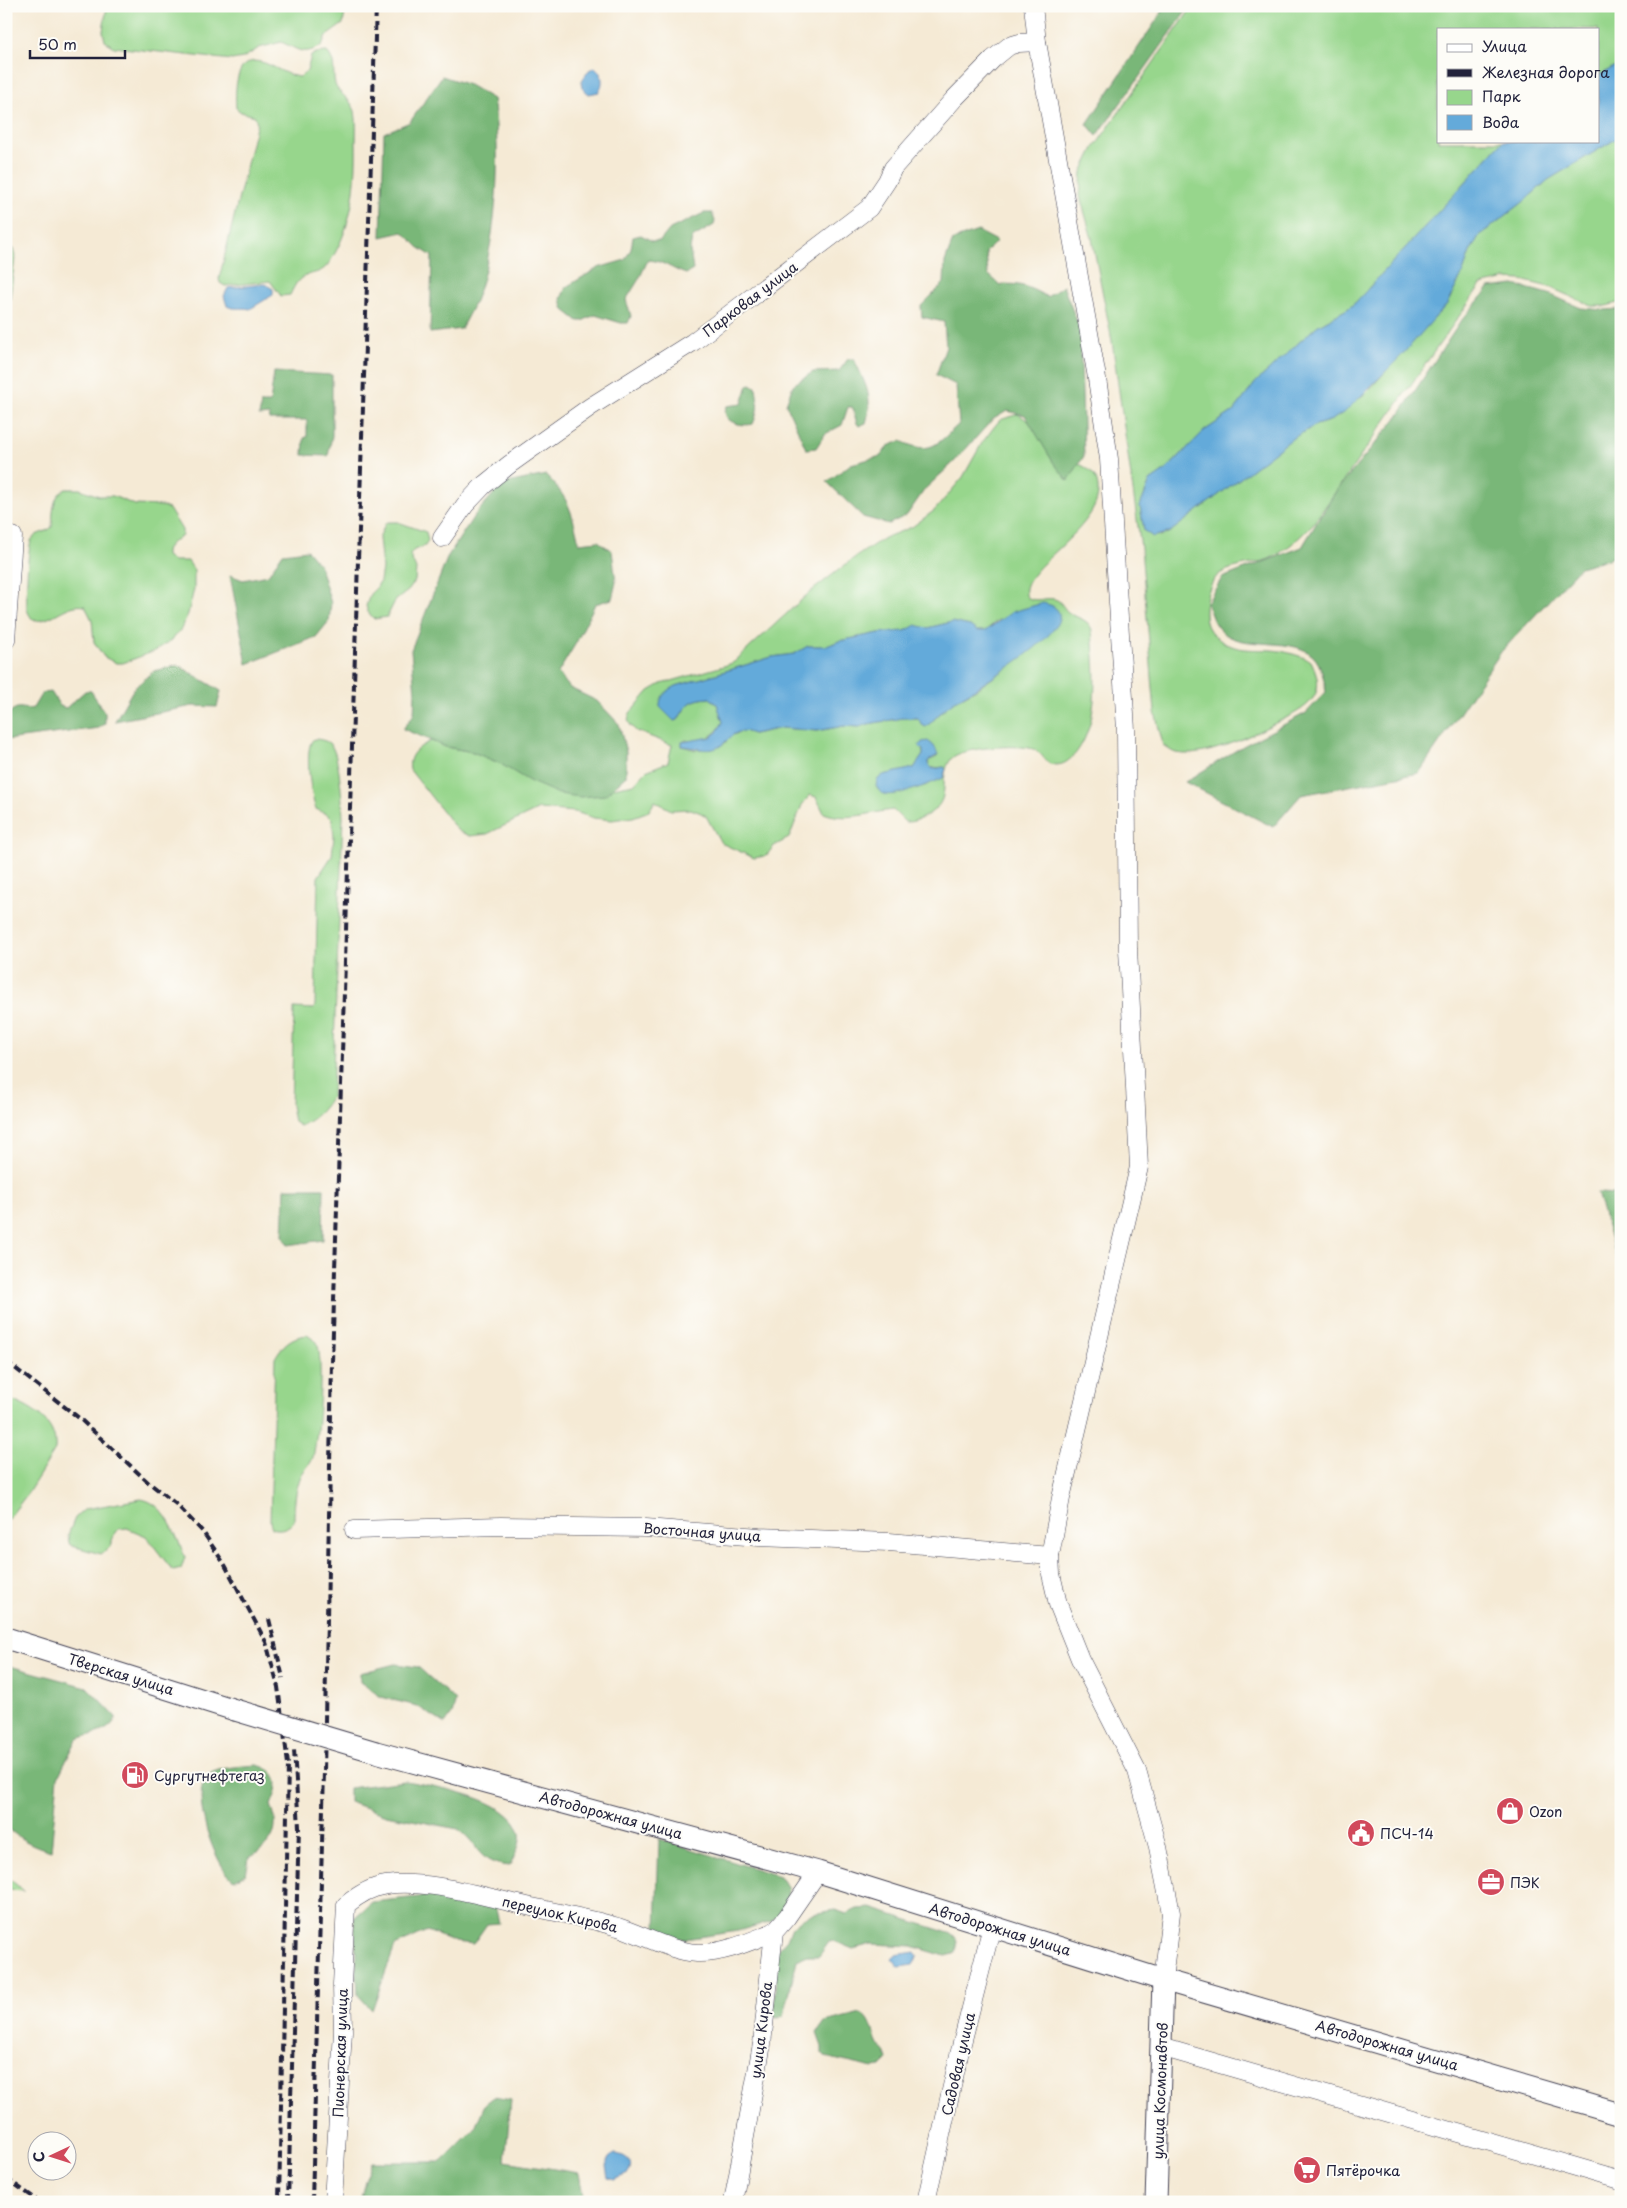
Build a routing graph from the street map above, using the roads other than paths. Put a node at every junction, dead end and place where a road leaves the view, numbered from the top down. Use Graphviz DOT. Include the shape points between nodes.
graph roads {
  1 [pos="1033,6"];
  2 [pos="1037,42"];
  3 [pos="13,536"];
  4 [pos="442,538"];
  5 [pos="6,640"];
  6 [pos="354,1530"];
  7 [pos="1050,1556"];
  8 [pos="6,1638"];
  9 [pos="376,1752"];
  10 [pos="818,1872"];
  11 [pos="346,1904"];
  12 [pos="992,1926"];
  13 [pos="774,1932"];
  14 [pos="1163,1980"];
  15 [pos="1161,2047"];
  16 [pos="1621,2114"];
  17 [pos="1621,2180"];
  18 [pos="333,2202"];
  19 [pos="733,2202"];
  20 [pos="926,2202"];
  21 [pos="1156,2202"];
  1 -- 2 [label="street"];
  2 -- 4 [label="street, Парковая улица" via="1009,46 993,59 893,168 869,208 692,342 590,407 510,464 465,505"];
  2 -- 7 [label="street" via="1109,459 1126,730 1128,949 1139,1168"];
  3 -- 5 [label="street"];
  6 -- 7 [label="street, Восточная улица" via="501,1526 646,1528 889,1542"];
  7 -- 14 [label="street" via="1058,1604 1080,1659 1137,1771 1158,1847 1171,1913"];
  8 -- 9 [label="main road, Тверская улица, bridge"];
  9 -- 10 [label="main road, Автодорожная улица"];
  10 -- 12 [label="main road, Автодорожная улица"];
  10 -- 13 [label="street"];
  11 -- 13 [label="street, переулок Кирова" via="358,1895 385,1885 437,1888 618,1927 698,1953 717,1951"];
  11 -- 18 [label="street, Пионерская улица" via="343,2031"];
  12 -- 14 [label="main road, Автодорожная улица"];
  12 -- 20 [label="street, Садовая улица"];
  13 -- 19 [label="street, улица Кирова" via="762,2044"];
  14 -- 15 [label="main road, улица Космонавтов"];
  14 -- 16 [label="main road, Автодорожная улица"];
  15 -- 17 [label="street"];
  15 -- 21 [label="main road, улица Космонавтов"];
}
